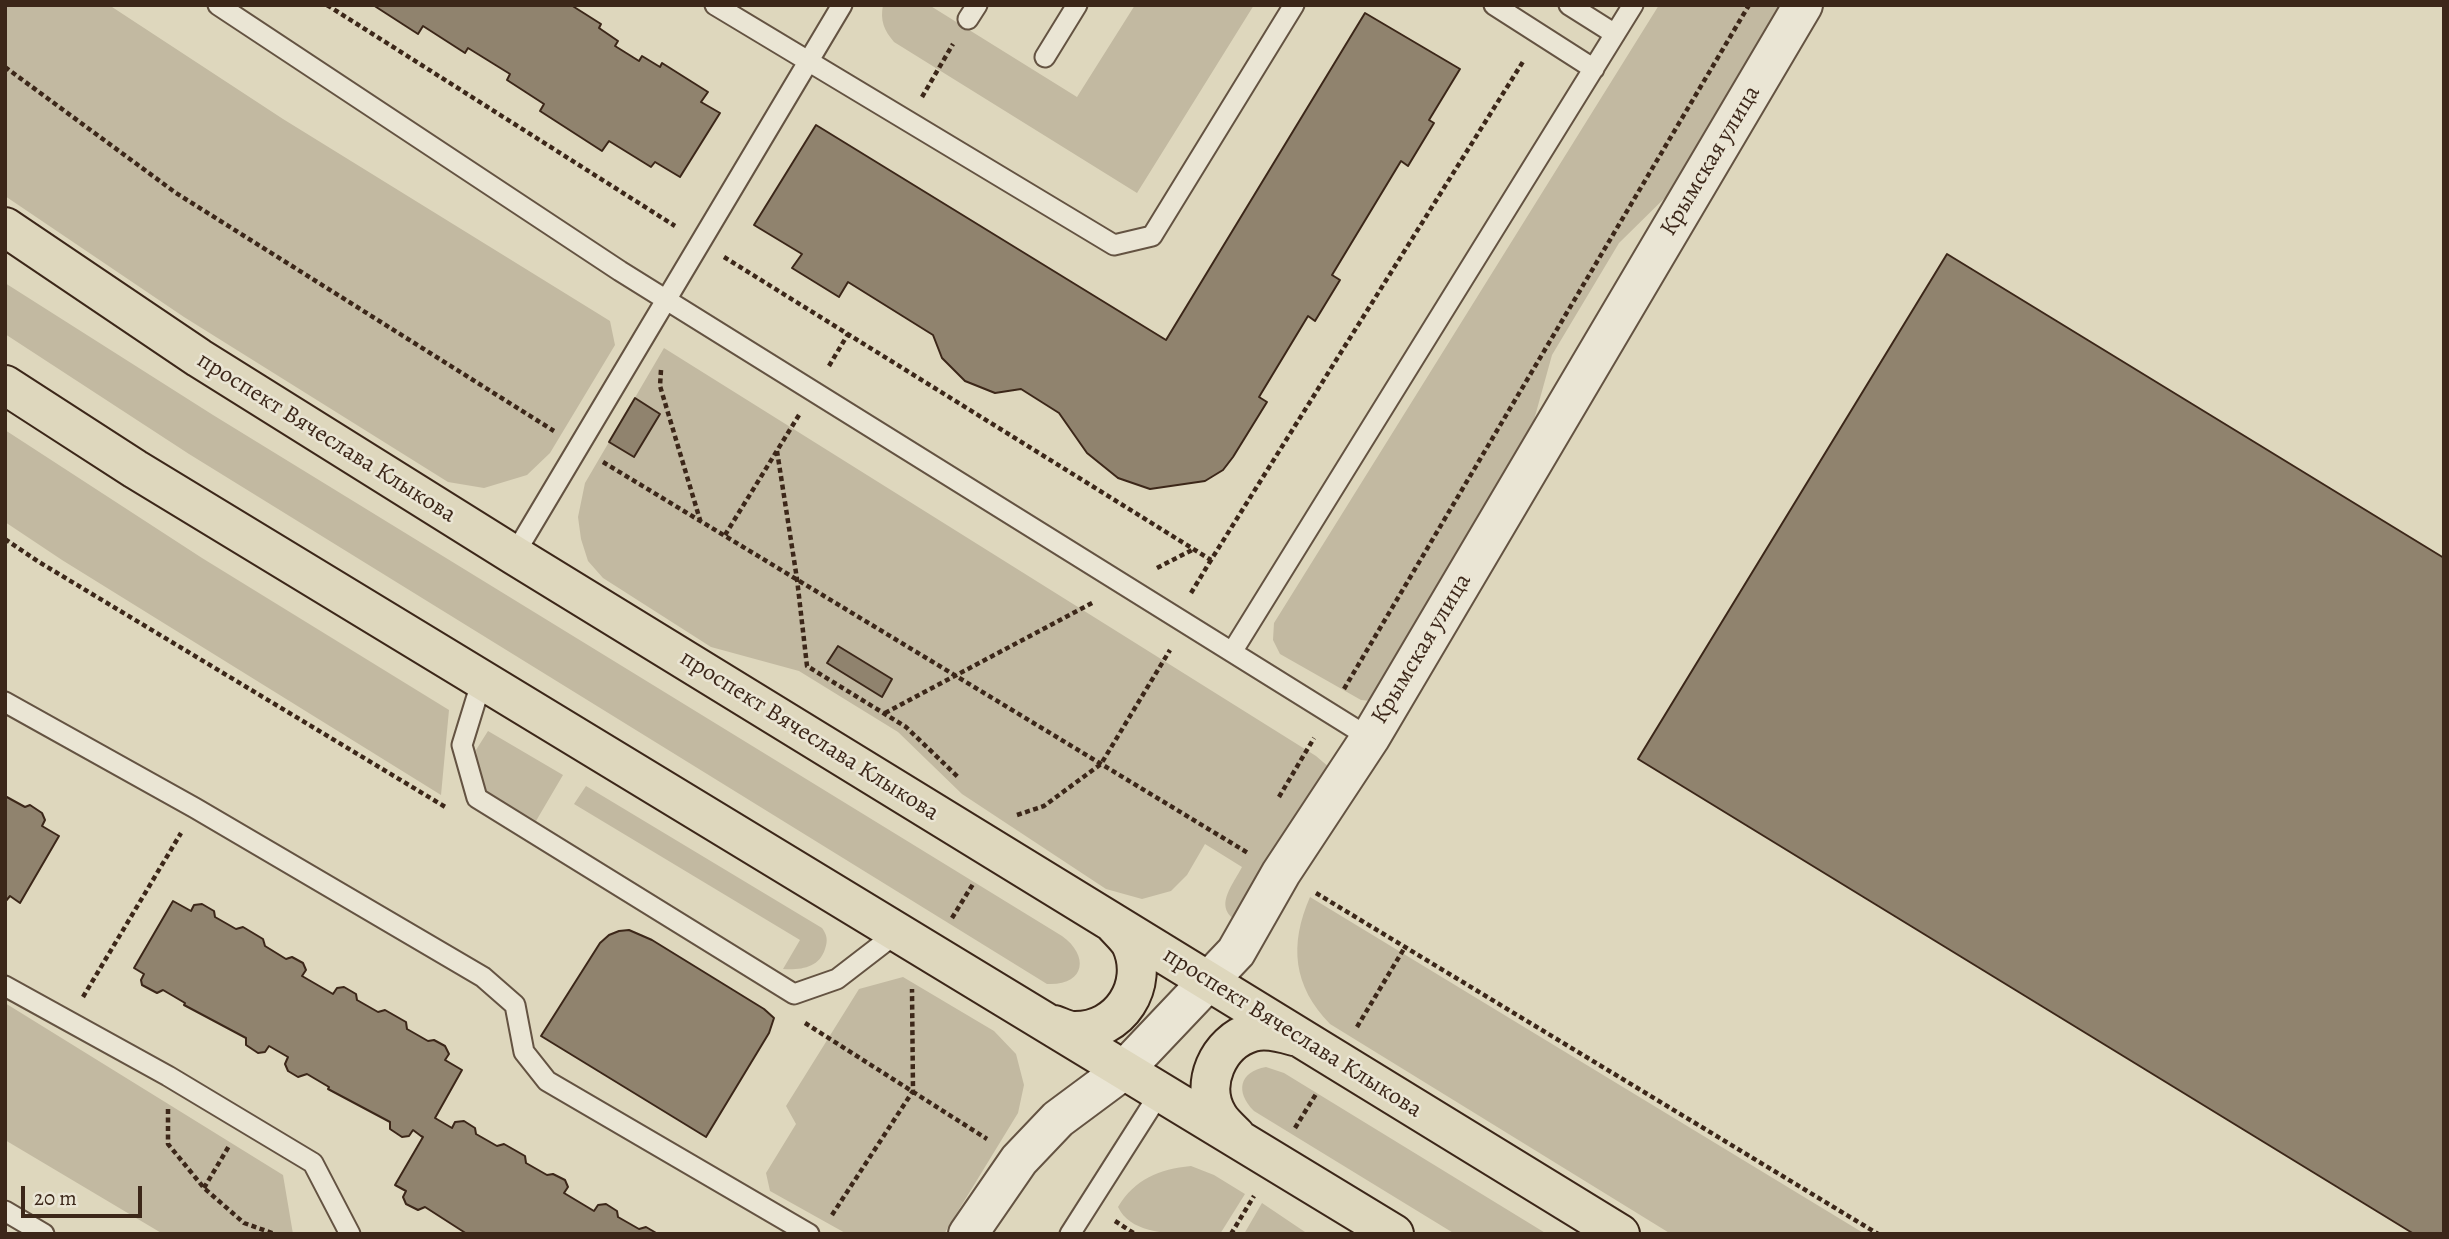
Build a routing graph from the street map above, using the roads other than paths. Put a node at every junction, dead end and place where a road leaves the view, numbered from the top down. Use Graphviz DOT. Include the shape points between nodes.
graph roads {
  1 [pos="218,5"];
  2 [pos="715,5"];
  3 [pos="842,5"];
  4 [pos="1077,5"];
  5 [pos="1294,5"];
  6 [pos="1494,5"];
  7 [pos="1569,5"];
  8 [pos="1633,5"];
  9 [pos="1803,5"];
  10 [pos="1615,34"];
  11 [pos="1045,57"];
  12 [pos="809,61"];
  13 [pos="1594,69"];
  14 [pos="5,227"];
  15 [pos="666,300"];
  16 [pos="5,385"];
  17 [pos="514,555"];
  18 [pos="1232,652"];
  19 [pos="482,680"];
  20 [pos="5,702"];
  21 [pos="1370,738"];
  22 [pos="1113,923"];
  23 [pos="898,932"];
  24 [pos="1209,982"];
  25 [pos="5,986"];
  26 [pos="1048,1023"];
  27 [pos="1300,1038"];
  28 [pos="1124,1070"];
  29 [pos="1161,1091"];
  30 [pos="1239,1139"];
  31 [pos="5,1211"];
  32 [pos="44,1234"];
  33 [pos="350,1234"];
  34 [pos="808,1234"];
  35 [pos="968,1234"];
  36 [pos="1070,1234"];
  37 [pos="1394,1234"];
  38 [pos="1620,1234"];
  1 -- 15 [label="lane"];
  2 -- 12 [label="lane"];
  3 -- 12 [label="lane"];
  4 -- 11 [label="lane"];
  5 -- 12 [label="lane" via="1152,236 1114,245"];
  6 -- 13 [label="lane"];
  7 -- 10 [label="lane"];
  8 -- 10 [label="lane"];
  9 -- 21 [label="street, Крымская улица"];
  10 -- 13 [label="lane"];
  12 -- 15 [label="lane"];
  13 -- 18 [label="lane"];
  14 -- 17 [label="main road, проспект Вячеслава Клыкова" via="199,359"];
  15 -- 17 [label="lane"];
  15 -- 18 [label="lane"];
  16 -- 19 [label="main road"];
  17 -- 22 [label="main road, проспект Вячеслава Клыкова"];
  18 -- 21 [label="lane"];
  19 -- 23 [label="main road"];
  19 -- 23 [label="lane" via="462,745 477,798 782,987 794,994 837,979"];
  20 -- 34 [label="lane" via="483,977 515,1005 524,1052 547,1081"];
  21 -- 24 [label="street, Крымская улица" via="1281,873 1236,952"];
  22 -- 24 [label="main road, проспект Вячеслава Клыкова"];
  22 -- 26 [label="main road" via="1130,943 1137,967 1134,993 1120,1014 1098,1028 1073,1031"];
  23 -- 26 [label="main road"];
  24 -- 27 [label="main road, проспект Вячеслава Клыкова"];
  24 -- 28 [label="street, Крымская улица"];
  25 -- 33 [label="lane" via="313,1163"];
  26 -- 28 [label="main road"];
  27 -- 30 [label="main road" via="1275,1031 1252,1032 1233,1042 1218,1058 1211,1075 1211,1097 1218,1116"];
  27 -- 38 [label="main road, проспект Вячеслава Клыкова"];
  28 -- 29 [label="main road"];
  28 -- 35 [label="street, Крымская улица" via="1058,1119 1019,1160"];
  29 -- 30 [label="main road"];
  29 -- 36 [label="lane"];
  30 -- 37 [label="main road"];
  31 -- 32 [label="lane"];
}
